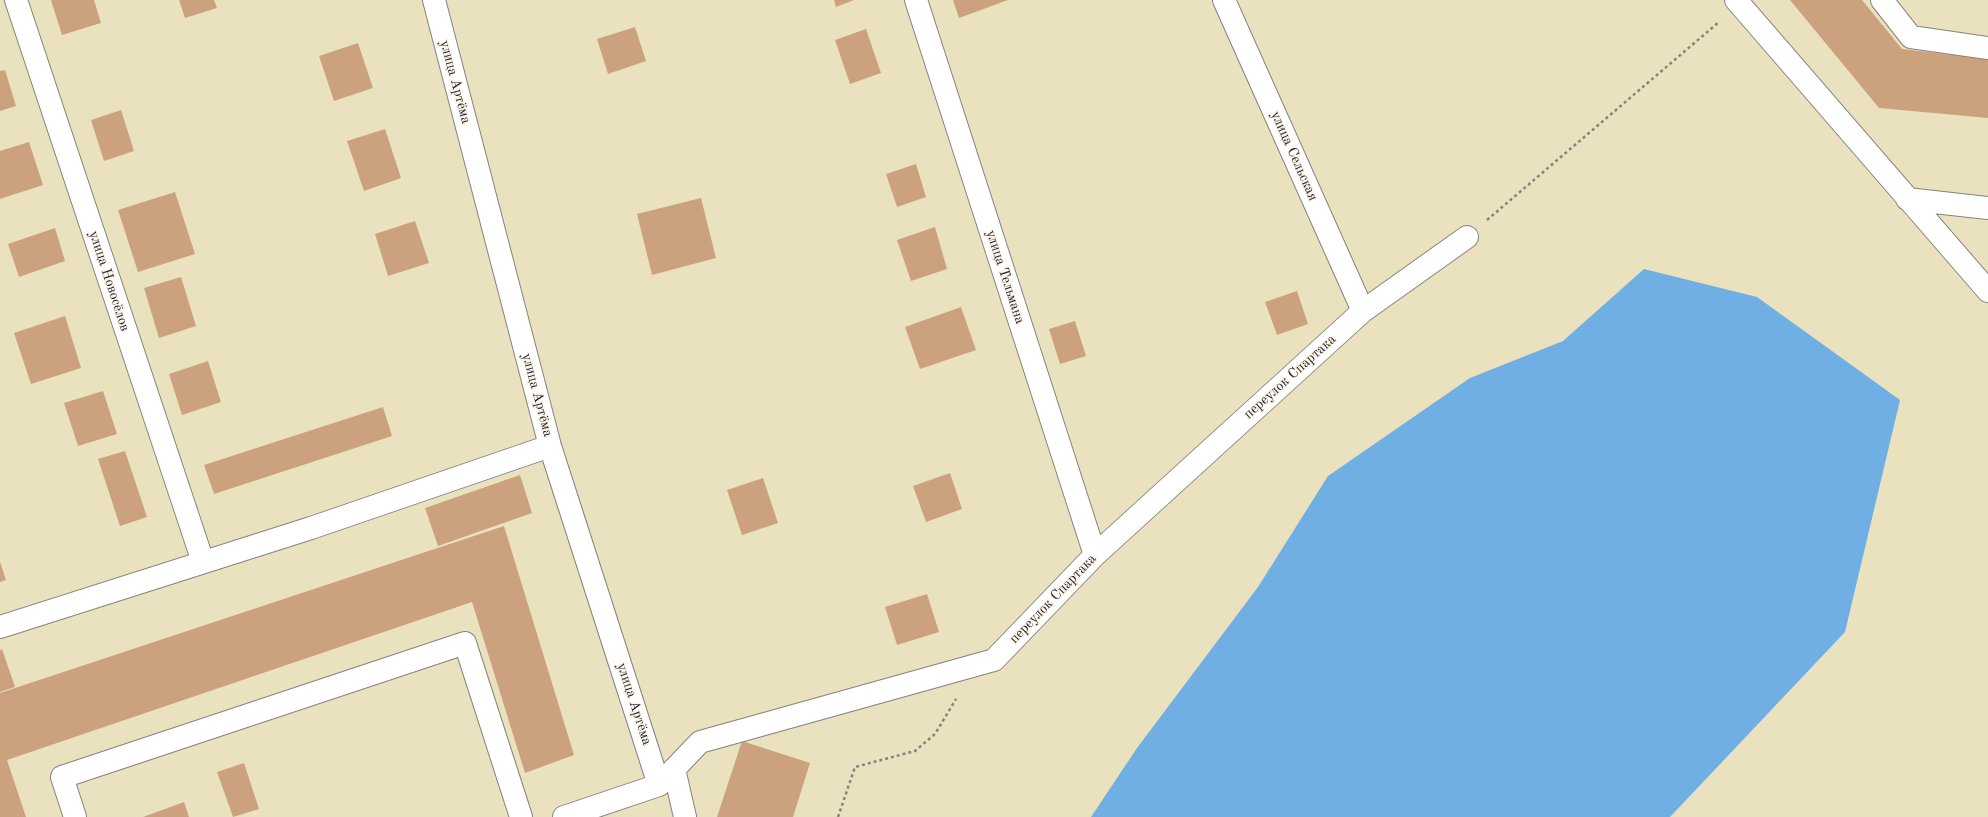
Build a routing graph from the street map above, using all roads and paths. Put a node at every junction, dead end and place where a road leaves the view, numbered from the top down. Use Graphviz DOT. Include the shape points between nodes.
graph roads {
  1 [pos="16,0"];
  2 [pos="434,0"];
  3 [pos="916,0"];
  4 [pos="1224,0"];
  5 [pos="1736,0"];
  6 [pos="1882,0"];
  7 [pos="1699,39"];
  8 [pos="1988,48"];
  9 [pos="1907,199"];
  10 [pos="1988,208"];
  11 [pos="1467,237"];
  12 [pos="1988,291"];
  13 [pos="1363,311"];
  14 [pos="550,446"];
  15 [pos="1095,555"];
  16 [pos="203,562"];
  17 [pos="0,628"];
  18 [pos="973,666"];
  19 [pos="667,777"];
  20 [pos="75,817"];
  21 [pos="521,817"];
  22 [pos="564,817"];
  23 [pos="685,817"];
  24 [pos="838,817"];
  1 -- 16 [label="street, улица Новосёлов"];
  2 -- 14 [label="street, улица Артёма"];
  3 -- 15 [label="street, улица Тельмана"];
  4 -- 13 [label="street, улица Сельская"];
  5 -- 9 [label="street"];
  6 -- 8 [label="street" via="1912,38"];
  7 -- 11 [label="path"];
  9 -- 10 [label="street"];
  9 -- 12 [label="street"];
  11 -- 13 [label="street, переулок Спартака"];
  13 -- 15 [label="street, переулок Спартака"];
  14 -- 16 [label="street" via="319,526"];
  14 -- 19 [label="street, улица Артёма"];
  15 -- 18 [label="street, переулок Спартака" via="994,660"];
  16 -- 17 [label="street"];
  18 -- 19 [label="street, переулок Спартака" via="700,742"];
  18 -- 24 [label="path" via="935,734 915,751 855,767"];
  19 -- 22 [label="street, переулок Спартака"];
  19 -- 23 [label="street, улица Артёма"];
  20 -- 21 [label="street" via="62,777 465,643"];
}
